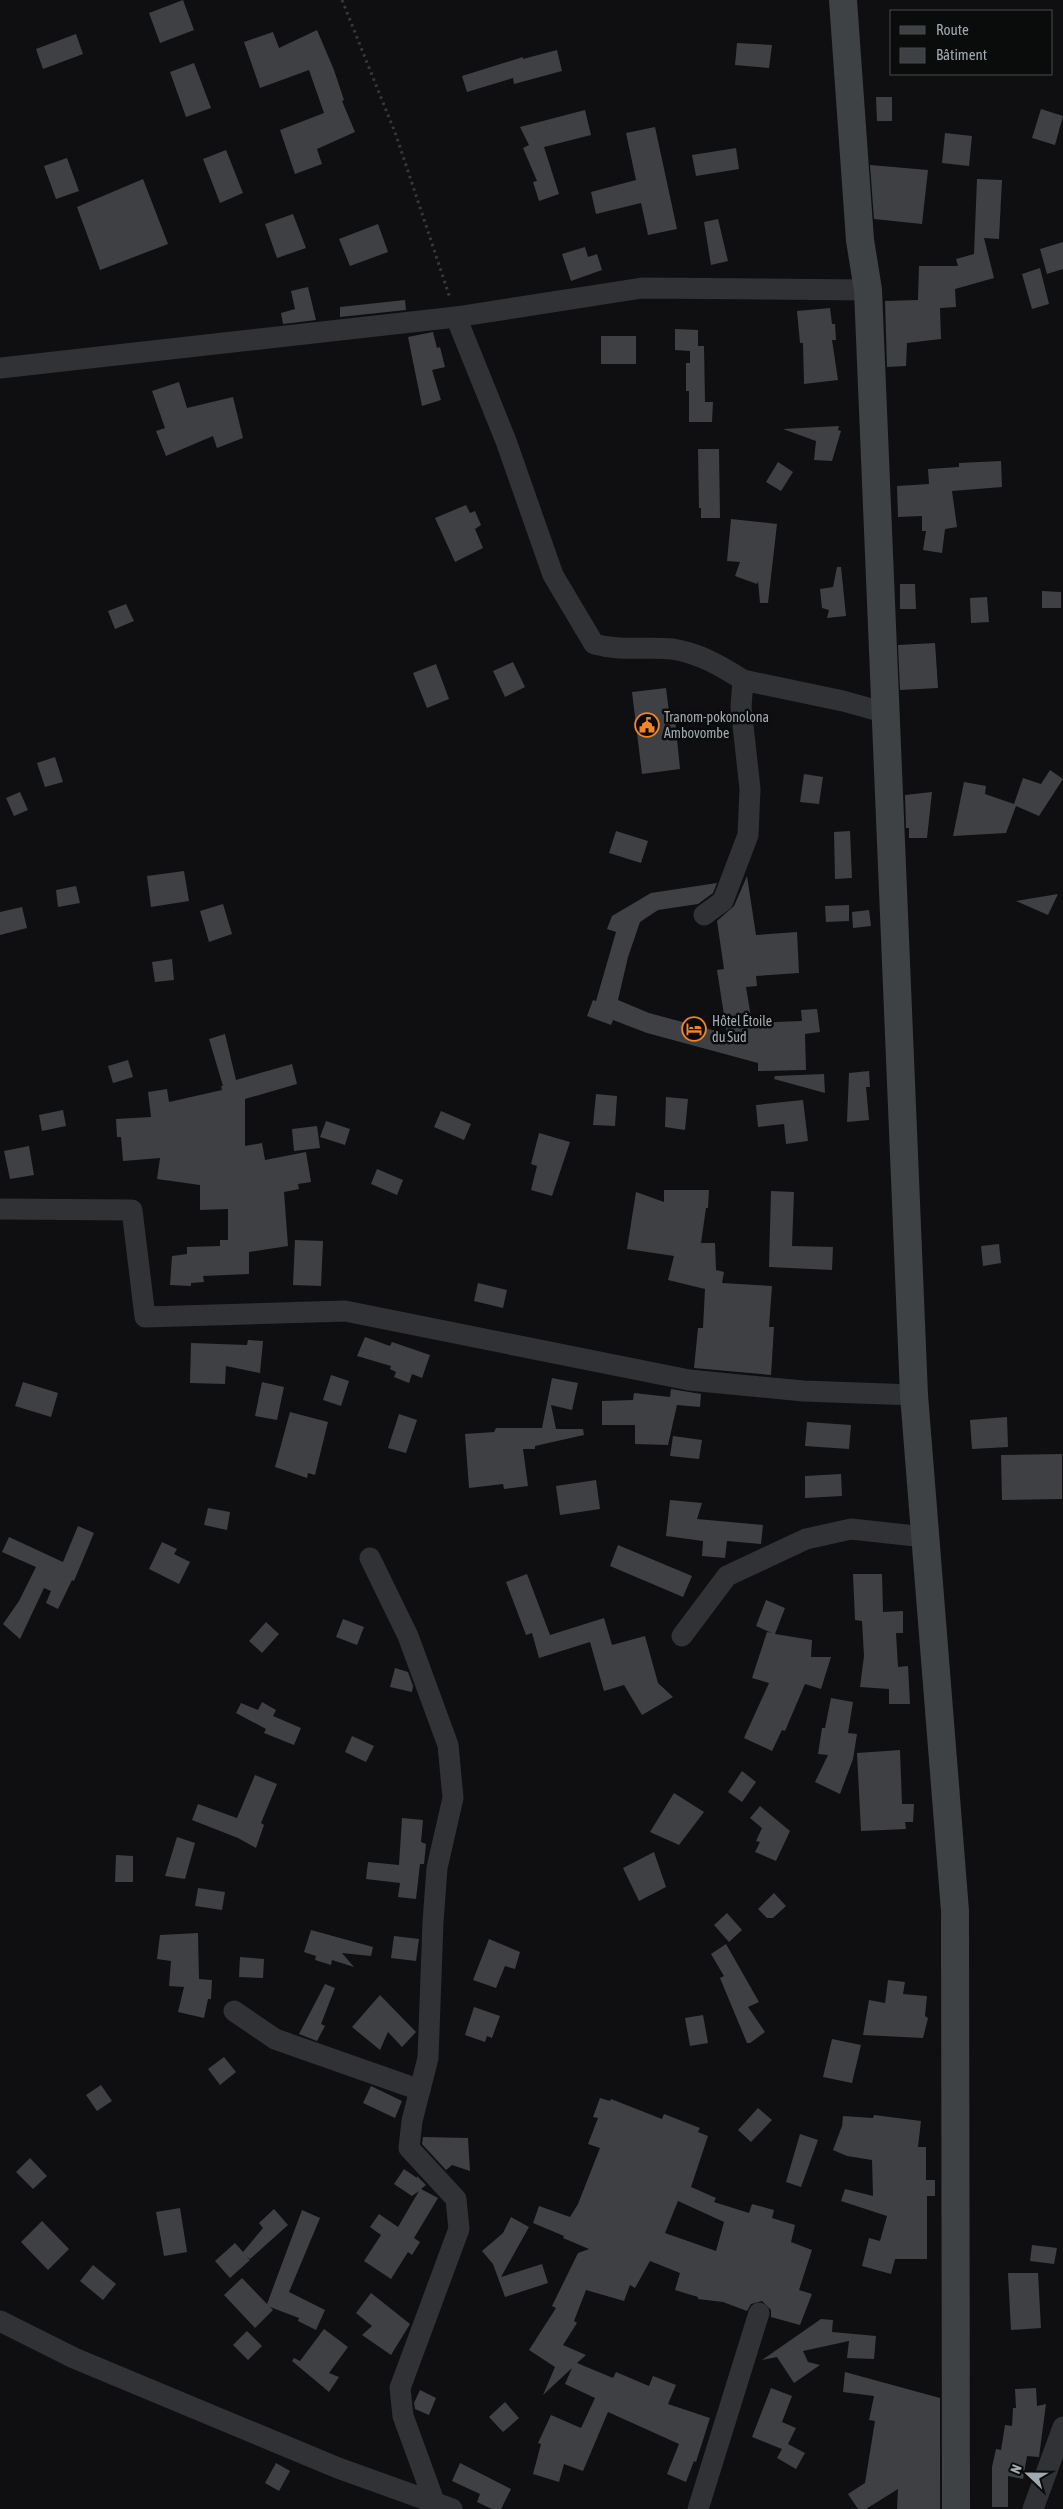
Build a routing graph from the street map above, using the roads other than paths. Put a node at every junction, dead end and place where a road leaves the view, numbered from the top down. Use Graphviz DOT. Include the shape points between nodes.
graph roads {
  1 [pos="843,0"];
  2 [pos="868,290"];
  3 [pos="456,317"];
  4 [pos="0,368"];
  5 [pos="743,680"];
  6 [pos="886,713"];
  7 [pos="704,915"];
  8 [pos="0,1209"];
  9 [pos="914,1395"];
  10 [pos="925,1537"];
  11 [pos="370,1558"];
  12 [pos="682,1636"];
  13 [pos="234,2011"];
  14 [pos="420,2090"];
  15 [pos="759,2313"];
  16 [pos="0,2321"];
  17 [pos="1063,2427"];
  18 [pos="443,2505"];
  19 [pos="698,2509"];
  20 [pos="956,2509"];
  21 [pos="1034,2509"];
  1 -- 2 [label="main road" via="860,240"];
  2 -- 3 [label="street" via="642,288"];
  2 -- 6 [label="main road"];
  3 -- 4 [label="street"];
  3 -- 5 [label="street" via="506,441 553,575 594,644 626,650 671,649 699,656"];
  5 -- 6 [label="street"];
  5 -- 7 [label="street" via="741,707 750,789 748,835 723,901"];
  6 -- 9 [label="main road"];
  8 -- 9 [label="street" via="132,1210 145,1316 345,1311 689,1380 802,1391"];
  9 -- 10 [label="main road"];
  10 -- 12 [label="street" via="851,1529 806,1539 727,1576"];
  10 -- 20 [label="main road" via="955,1911"];
  11 -- 14 [label="street" via="408,1636 449,1754 453,1798 437,1868 428,2058"];
  13 -- 14 [label="street" via="275,2038"];
  14 -- 18 [label="street" via="409,2148 456,2199 459,2228 400,2388 403,2416"];
  15 -- 19 [label="street"];
  16 -- 18 [label="street" via="74,2358 338,2468"];
  17 -- 21 [label="street"];
}
